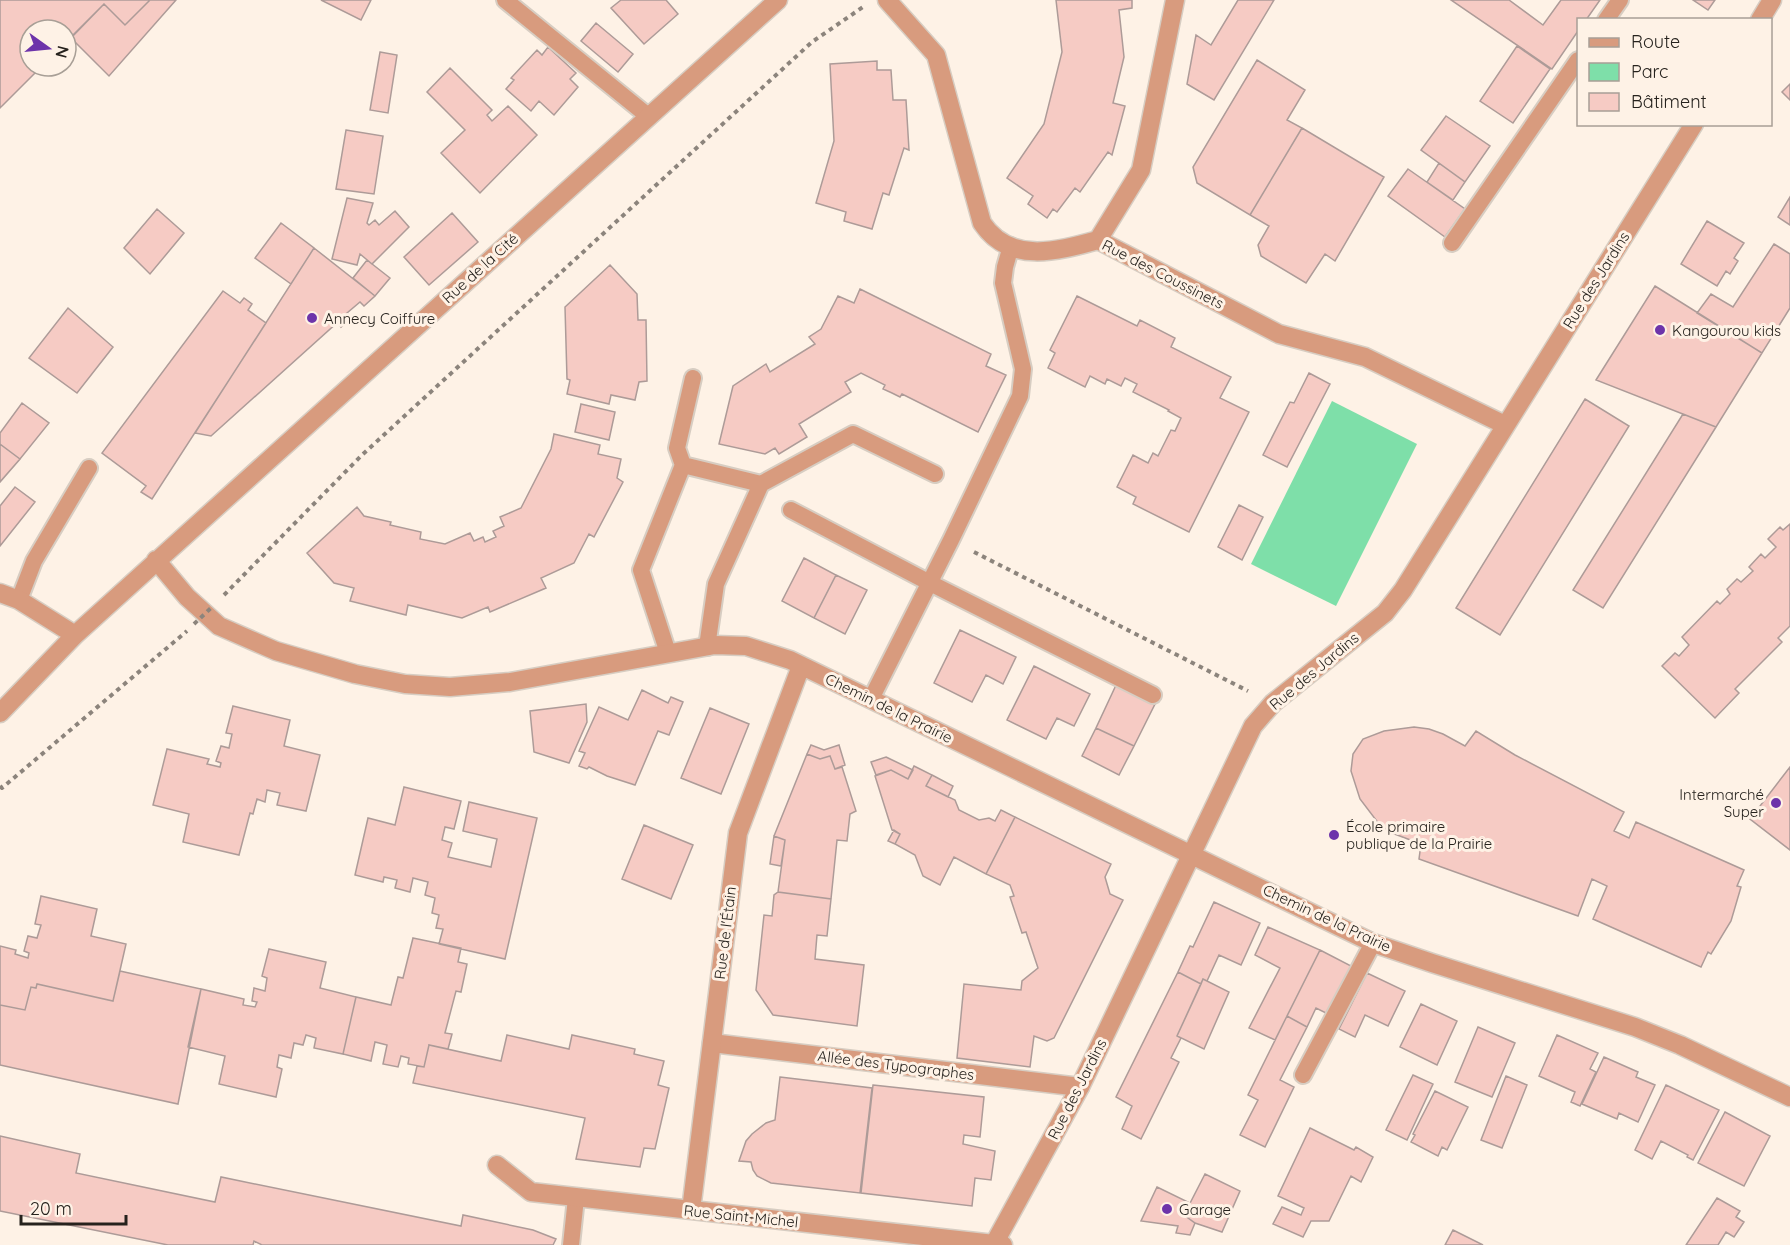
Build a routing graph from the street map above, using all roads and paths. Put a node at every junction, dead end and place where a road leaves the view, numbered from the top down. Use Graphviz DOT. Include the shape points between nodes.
graph roads {
  1 [pos="505,0"];
  2 [pos="778,0"];
  3 [pos="887,0"];
  4 [pos="1175,0"];
  5 [pos="1620,0"];
  6 [pos="1773,0"];
  7 [pos="864,6"];
  8 [pos="1607,18"];
  9 [pos="1761,18"];
  10 [pos="1577,61"];
  11 [pos="648,116"];
  12 [pos="1693,126"];
  13 [pos="1098,240"];
  14 [pos="1452,243"];
  15 [pos="1011,246"];
  16 [pos="693,378"];
  17 [pos="1505,425"];
  18 [pos="683,465"];
  19 [pos="89,468"];
  20 [pos="935,474"];
  21 [pos="761,484"];
  22 [pos="791,510"];
  23 [pos="951,540"];
  24 [pos="156,560"];
  25 [pos="930,583"];
  26 [pos="0,592"];
  27 [pos="219,599"];
  28 [pos="19,600"];
  29 [pos="211,608"];
  30 [pos="75,635"];
  31 [pos="707,647"];
  32 [pos="668,653"];
  33 [pos="801,666"];
  34 [pos="1153,695"];
  35 [pos="871,699"];
  36 [pos="1273,703"];
  37 [pos="0,713"];
  38 [pos="1,787"];
  39 [pos="1192,855"];
  40 [pos="1373,942"];
  41 [pos="712,1043"];
  42 [pos="1304,1075"];
  43 [pos="1080,1087"];
  44 [pos="1790,1097"];
  45 [pos="497,1165"];
  46 [pos="576,1198"];
  47 [pos="691,1210"];
  48 [pos="571,1245"];
  49 [pos="997,1245"];
  1 -- 11 [label="lane"];
  2 -- 11 [label="street, Rue de la Cité"];
  3 -- 15 [label="street, Rue des Coussinets" via="936,55 981,223 988,233"];
  4 -- 13 [label="street" via="1142,170"];
  5 -- 8 [label="lane"];
  6 -- 9 [label="street"];
  7 -- 27 [label="path" via="812,42 362,455"];
  10 -- 14 [label="lane"];
  11 -- 24 [label="street, Rue de la Cité"];
  12 -- 17 [label="street, Rue des Jardins"];
  13 -- 15 [label="street, Rue des Coussinets" via="1042,253"];
  13 -- 17 [label="street, Rue des Coussinets" via="1279,334 1365,357"];
  15 -- 23 [label="lane" via="1004,283 1023,369 1020,396"];
  16 -- 18 [label="lane" via="676,448"];
  17 -- 36 [label="street, Rue des Jardins" via="1385,613"];
  18 -- 21 [label="lane"];
  18 -- 32 [label="lane" via="642,570"];
  19 -- 28 [label="lane" via="34,561"];
  20 -- 21 [label="lane" via="853,434"];
  21 -- 31 [label="lane" via="716,584"];
  22 -- 25 [label="lane"];
  23 -- 25 [label="lane"];
  23 -- 36 [label="path"];
  24 -- 30 [label="street"];
  24 -- 32 [label="street, Chemin de la Prairie" via="187,597 219,626 276,651 385,680 450,687 510,682"];
  25 -- 34 [label="lane"];
  25 -- 35 [label="lane"];
  26 -- 28 [label="street"];
  28 -- 30 [label="street"];
  29 -- 38 [label="path, bridge"];
  30 -- 37 [label="street"];
  31 -- 32 [label="street, Chemin de la Prairie"];
  31 -- 33 [label="street, Chemin de la Prairie" via="746,646"];
  33 -- 35 [label="street, Chemin de la Prairie"];
  33 -- 41 [label="street, Rue de l'Étain" via="738,833"];
  35 -- 39 [label="street, Chemin de la Prairie"];
  36 -- 39 [label="street, Rue des Jardins" via="1253,726"];
  39 -- 40 [label="street, Chemin de la Prairie"];
  39 -- 43 [label="street, Rue des Jardins"];
  40 -- 42 [label="lane"];
  40 -- 44 [label="street, Chemin de la Prairie" via="1635,1027"];
  41 -- 43 [label="street, Allée des Typographes"];
  41 -- 47 [label="street, Rue de l'Étain"];
  43 -- 49 [label="street, Rue des Jardins"];
  45 -- 46 [label="street, Rue Saint-Michel" via="531,1192"];
  46 -- 47 [label="street, Rue Saint-Michel"];
  46 -- 48 [label="lane"];
  47 -- 49 [label="street, Rue Saint-Michel"];
}
